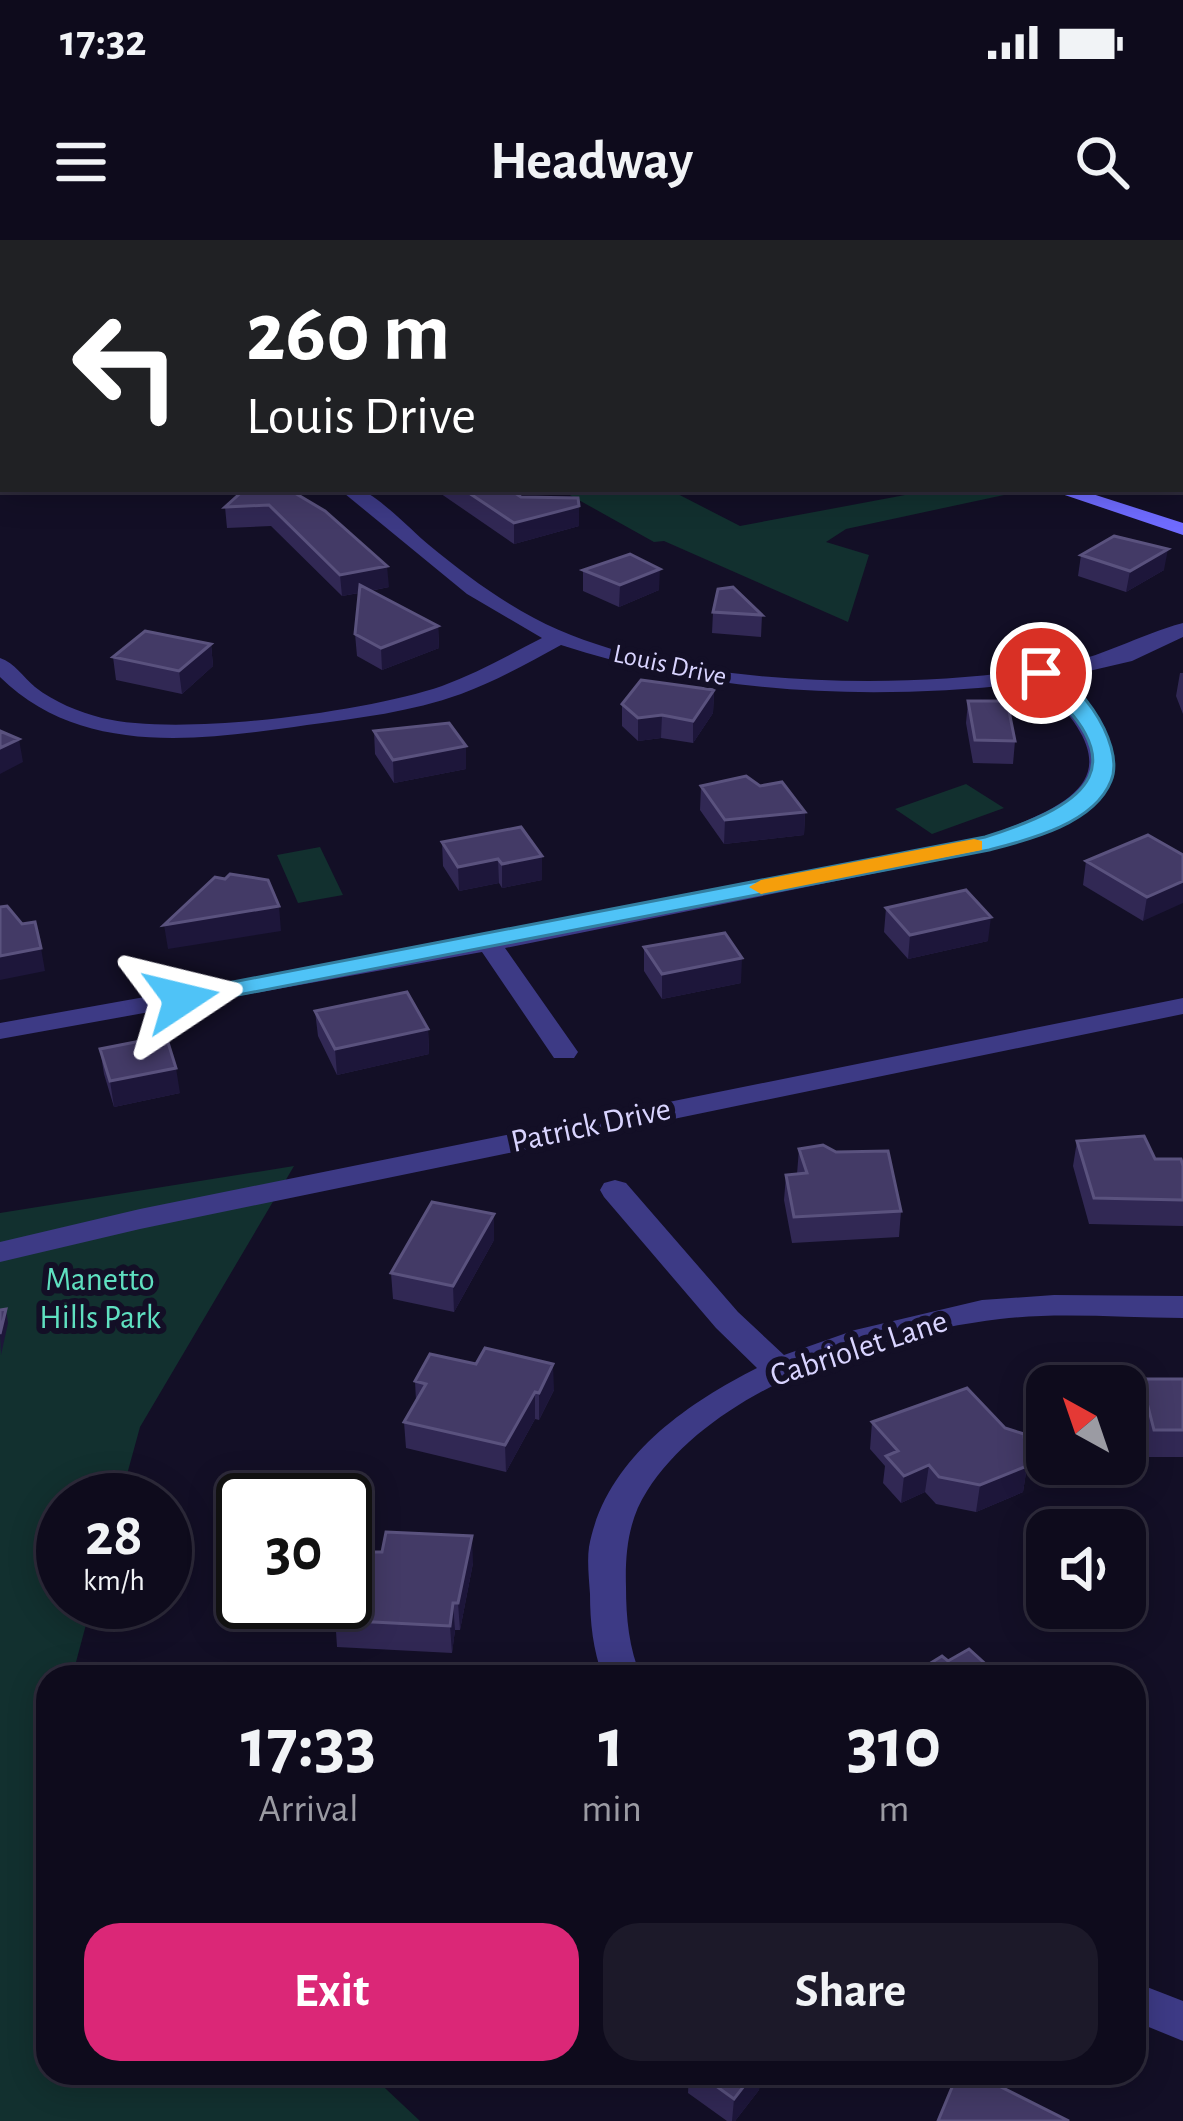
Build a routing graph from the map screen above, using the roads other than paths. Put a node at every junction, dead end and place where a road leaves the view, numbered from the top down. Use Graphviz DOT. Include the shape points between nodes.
graph roads {
  1 [pos="353,492"];
  2 [pos="1067,492"];
  3 [pos="1183,529"];
  4 [pos="1183,628"];
  5 [pos="559,638"];
  6 [pos="0,665"];
  7 [pos="1041,673"];
  8 [pos="489,943"];
  9 [pos="1183,1006"];
  10 [pos="0,1030"];
  11 [pos="564,1052"];
  12 [pos="615,1190"];
  13 [pos="0,1252"];
  14 [pos="1183,1306"];
  15 [pos="779,1370"];
  16 [pos="619,1665"];
  17 [pos="1146,2006"];
  18 [pos="1183,2021"];
  1 -- 5 [label="street, Louis Drive" via="483,595"];
  2 -- 3 [label="street"];
  4 -- 7 [label="street, Louis Drive" via="1133,654"];
  5 -- 6 [label="street" via="434,696 160,732 58,710 18,688"];
  5 -- 7 [label="street, Louis Drive" via="669,668 821,687"];
  7 -- 8 [label="street" via="1097,730 1104,758 1100,782 1044,826"];
  8 -- 10 [label="street"];
  8 -- 11 [label="street"];
  9 -- 13 [label="street, Patrick Drive"];
  12 -- 15 [label="street, Patrick Drive"];
  14 -- 15 [label="street, Cabriolet Lane" via="988,1310 910,1325"];
  15 -- 16 [label="street, Cabriolet Lane" via="703,1410 643,1462 612,1519 602,1583"];
  17 -- 18 [label="street"];
}
